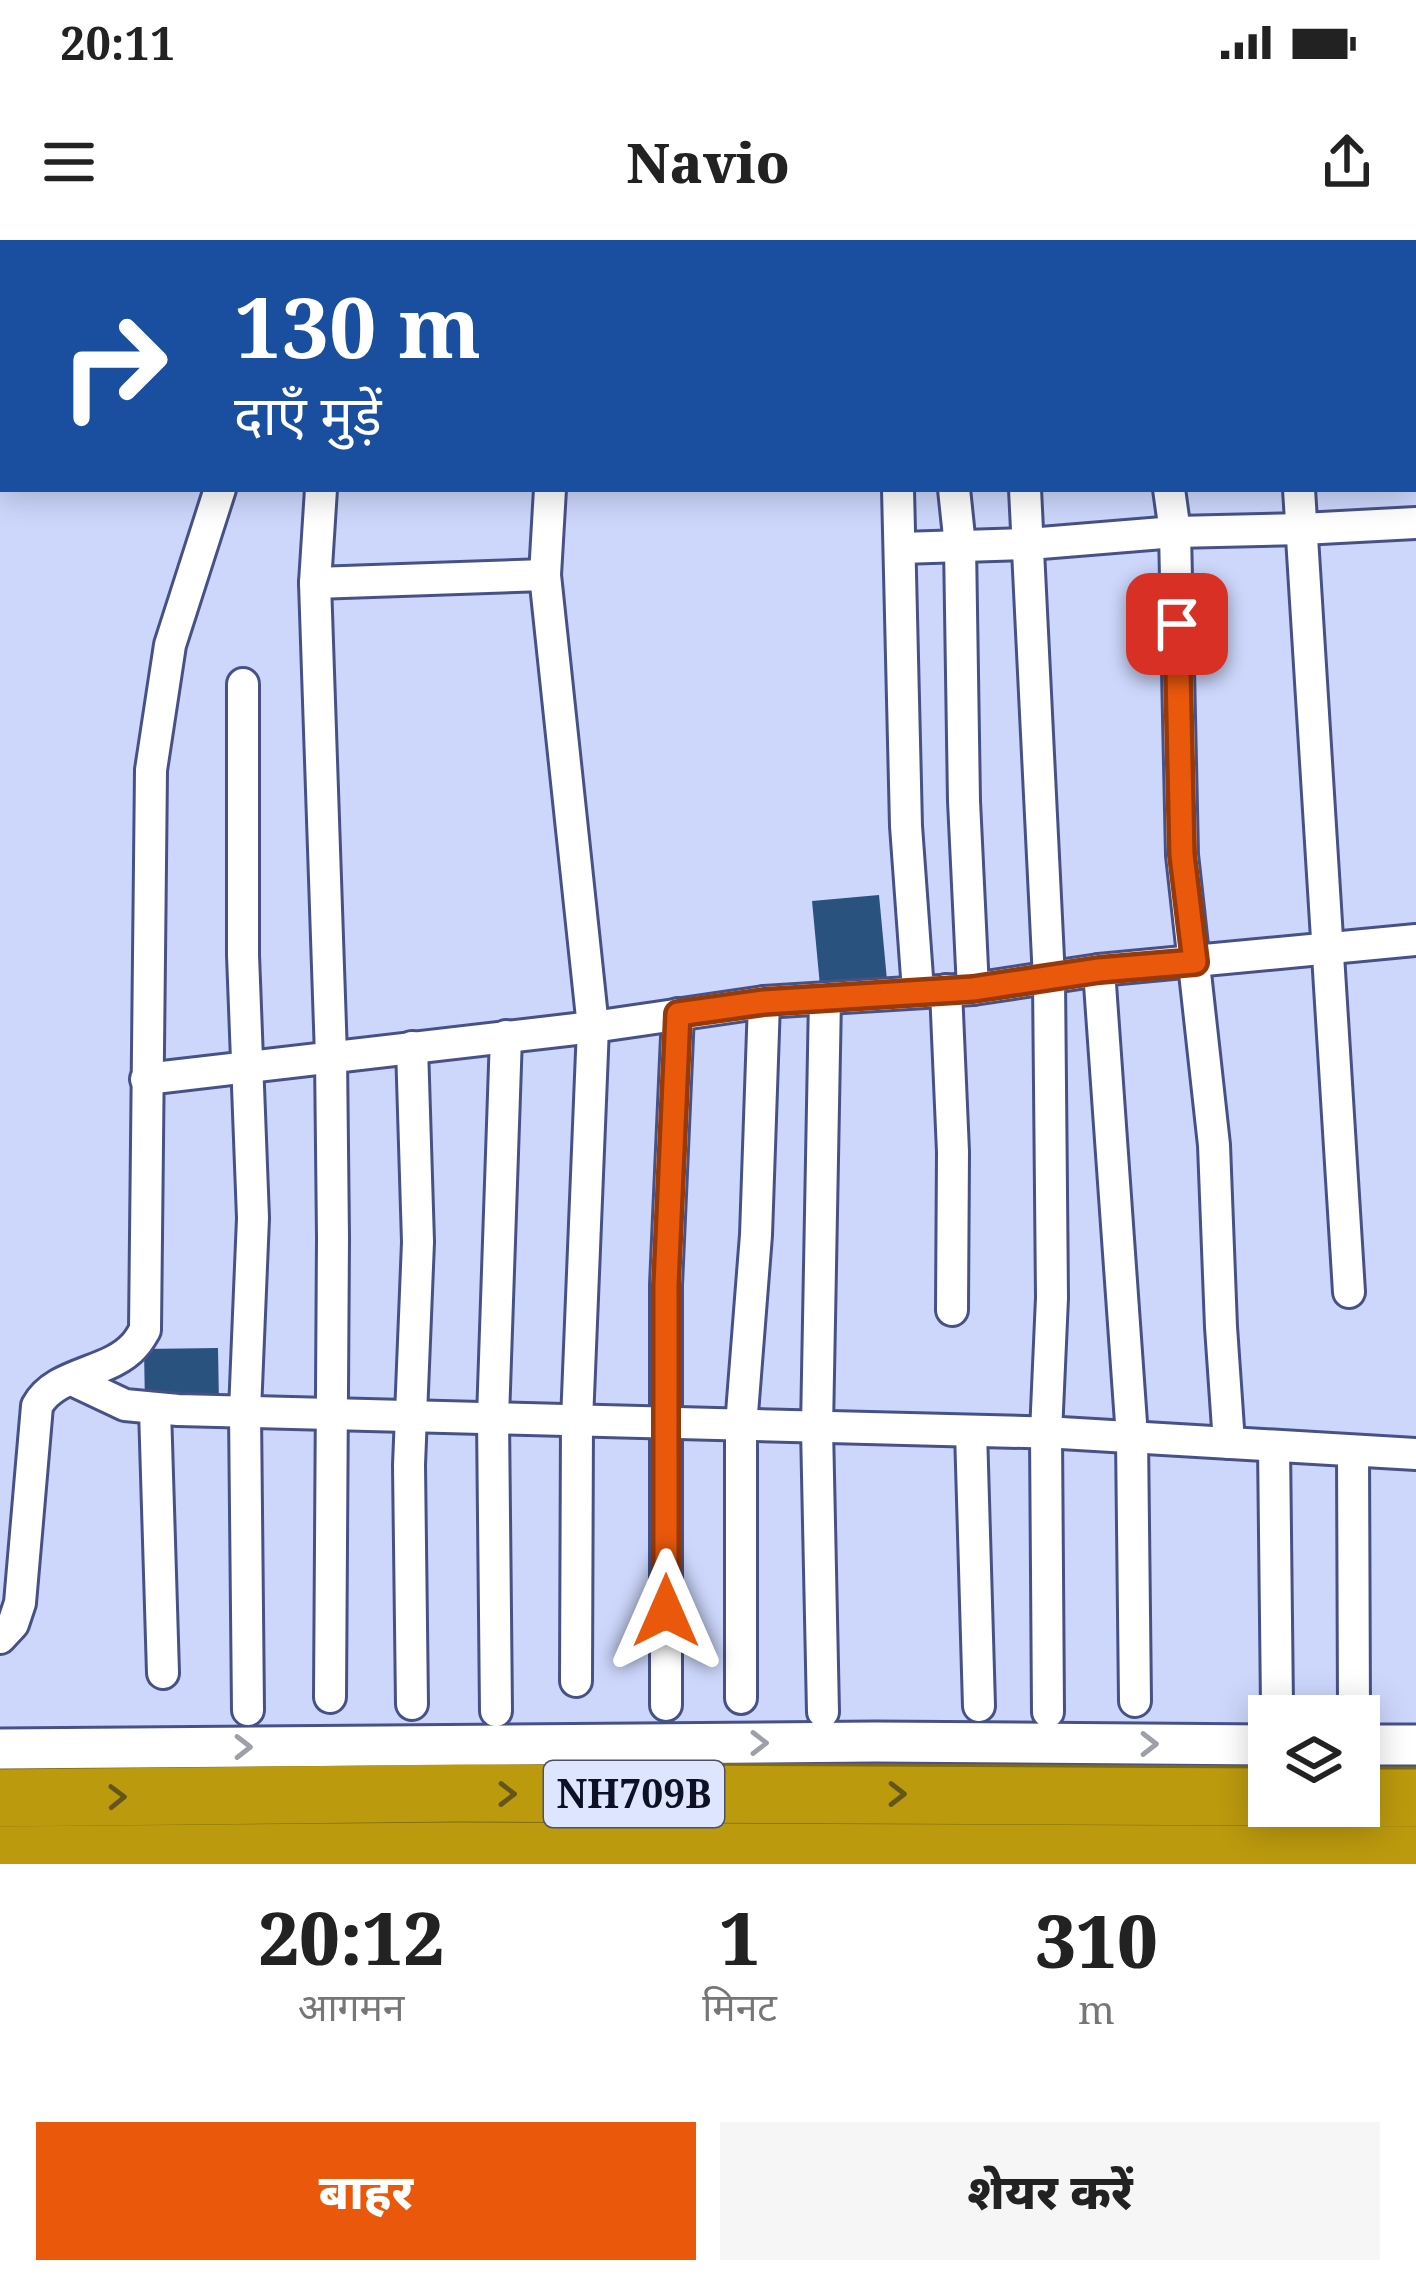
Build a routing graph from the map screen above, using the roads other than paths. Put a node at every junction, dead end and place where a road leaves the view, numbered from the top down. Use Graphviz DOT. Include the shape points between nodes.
graph roads {
  1 [pos="219,492"];
  2 [pos="321,492"];
  3 [pos="550,492"];
  4 [pos="898,492"];
  5 [pos="954,492"];
  6 [pos="1025,492"];
  7 [pos="1169,492"];
  8 [pos="1299,492"];
  9 [pos="1416,523"];
  10 [pos="1302,529"];
  11 [pos="1175,532"];
  12 [pos="1029,544"];
  13 [pos="960,546"];
  14 [pos="901,548"];
  15 [pos="545,575"];
  16 [pos="315,584"];
  17 [pos="244,684"];
  18 [pos="1416,940"];
  19 [pos="1327,948"];
  20 [pos="1195,962"];
  21 [pos="1099,970"];
  22 [pos="1049,979"];
  23 [pos="946,990"];
  24 [pos="825,998"];
  25 [pos="764,1002"];
  26 [pos="678,1014"];
  27 [pos="593,1027"];
  28 [pos="506,1036"];
  29 [pos="412,1047"];
  30 [pos="331,1056"];
  31 [pos="245,1069"];
  32 [pos="146,1078"];
  33 [pos="1349,1292"];
  34 [pos="952,1310"];
  35 [pos="72,1380"];
  36 [pos="155,1408"];
  37 [pos="245,1411"];
  38 [pos="330,1414"];
  39 [pos="412,1415"];
  40 [pos="493,1418"];
  41 [pos="577,1421"];
  42 [pos="666,1423"];
  43 [pos="741,1426"];
  44 [pos="817,1428"];
  45 [pos="971,1431"];
  46 [pos="1046,1433"];
  47 [pos="1132,1438"];
  48 [pos="1229,1443"];
  49 [pos="1274,1446"];
  50 [pos="1353,1450"];
  51 [pos="1416,1454"];
  52 [pos="0,1638"];
  53 [pos="163,1673"];
  54 [pos="576,1681"];
  55 [pos="1273,1695"];
  56 [pos="1356,1695"];
  57 [pos="330,1697"];
  58 [pos="741,1698"];
  59 [pos="1135,1701"];
  60 [pos="412,1704"];
  61 [pos="666,1705"];
  62 [pos="980,1706"];
  63 [pos="248,1710"];
  64 [pos="496,1711"];
  65 [pos="823,1712"];
  66 [pos="1048,1712"];
  67 [pos="1248,1726"];
  68 [pos="1380,1735"];
  69 [pos="1416,1745"];
  70 [pos="0,1749"];
  71 [pos="1248,1797"];
  72 [pos="0,1798"];
  73 [pos="1380,1798"];
  74 [pos="1416,1798"];
  75 [pos="1416,1855"];
  76 [pos="0,1856"];
  1 -- 32 [label="street" via="170,645 156,722"];
  2 -- 16 [label="street"];
  3 -- 15 [label="street"];
  4 -- 14 [label="street"];
  5 -- 13 [label="street"];
  6 -- 12 [label="street"];
  7 -- 11 [label="street"];
  8 -- 10 [label="street"];
  9 -- 10 [label="street"];
  10 -- 11 [label="street"];
  10 -- 19 [label="street"];
  11 -- 12 [label="street"];
  11 -- 20 [label="street" via="1182,855"];
  12 -- 13 [label="street"];
  12 -- 22 [label="street"];
  13 -- 14 [label="street"];
  13 -- 23 [label="street" via="964,801"];
  14 -- 23 [label="street" via="906,826"];
  15 -- 16 [label="street"];
  15 -- 27 [label="street"];
  16 -- 30 [label="street"];
  17 -- 31 [label="street"];
  18 -- 19 [label="street"];
  19 -- 20 [label="street"];
  19 -- 33 [label="street"];
  20 -- 21 [label="street"];
  20 -- 48 [label="street" via="1214,1145"];
  21 -- 22 [label="street"];
  21 -- 47 [label="street"];
  22 -- 23 [label="street"];
  22 -- 46 [label="street"];
  23 -- 24 [label="street"];
  23 -- 34 [label="street"];
  24 -- 25 [label="street"];
  24 -- 44 [label="street"];
  25 -- 26 [label="street"];
  25 -- 43 [label="street"];
  26 -- 27 [label="street"];
  26 -- 42 [label="street"];
  27 -- 28 [label="street"];
  27 -- 41 [label="street"];
  28 -- 29 [label="street"];
  28 -- 40 [label="street"];
  29 -- 30 [label="street"];
  29 -- 39 [label="street"];
  30 -- 31 [label="street"];
  30 -- 38 [label="street"];
  31 -- 32 [label="street"];
  31 -- 37 [label="street" via="253,1218"];
  32 -- 35 [label="street" via="145,1330 116,1360"];
  35 -- 36 [label="street" via="116,1402"];
  35 -- 52 [label="street" via="44,1393 37,1406 20,1603"];
  36 -- 37 [label="street"];
  36 -- 53 [label="street"];
  37 -- 38 [label="street"];
  37 -- 63 [label="street"];
  38 -- 39 [label="street"];
  38 -- 57 [label="street"];
  39 -- 40 [label="street"];
  39 -- 60 [label="street"];
  40 -- 41 [label="street"];
  40 -- 64 [label="street"];
  41 -- 42 [label="street"];
  41 -- 54 [label="street"];
  42 -- 43 [label="street"];
  42 -- 61 [label="street"];
  43 -- 44 [label="street"];
  43 -- 58 [label="street"];
  44 -- 45 [label="street"];
  44 -- 65 [label="street"];
  45 -- 46 [label="street"];
  45 -- 62 [label="street"];
  46 -- 47 [label="street"];
  46 -- 66 [label="street"];
  47 -- 48 [label="street"];
  47 -- 59 [label="street"];
  48 -- 49 [label="street"];
  49 -- 50 [label="street"];
  49 -- 55 [label="street"];
  50 -- 51 [label="street"];
  50 -- 56 [label="street"];
  70 -- 67 [label="street, one-way" via="852,1742"];
  68 -- 69 [label="street"];
  72 -- 71 [label="highway, NH709B, one-way"];
  73 -- 74 [label="highway"];
  75 -- 76 [label="highway, NH709B"];
}
